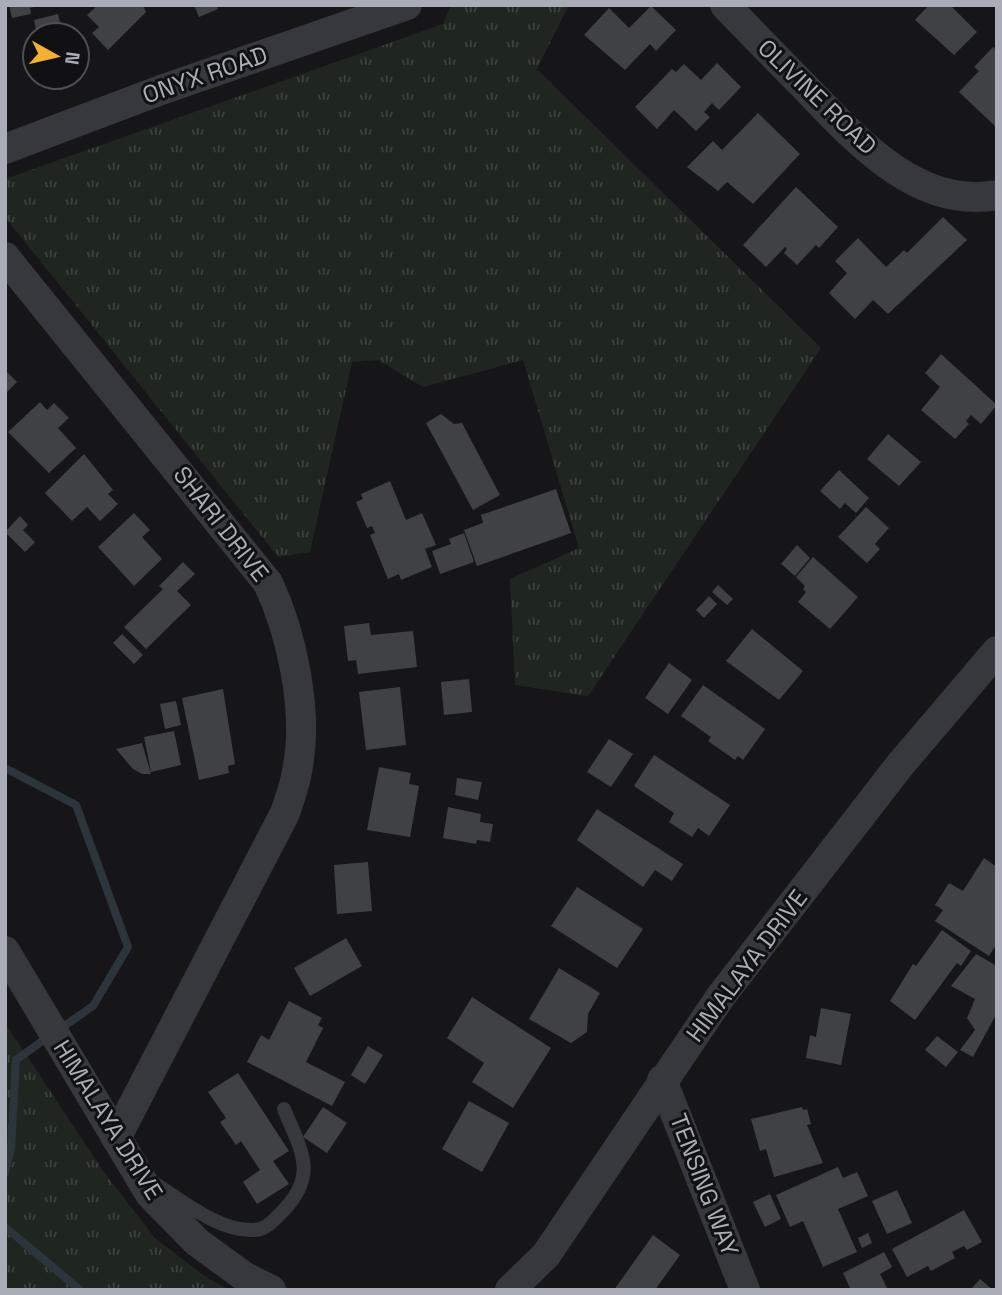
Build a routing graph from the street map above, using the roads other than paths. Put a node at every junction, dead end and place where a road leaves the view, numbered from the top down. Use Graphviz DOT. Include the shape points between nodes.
graph roads {
  1 [pos="407,5"];
  2 [pos="725,5"];
  3 [pos="5,149"];
  4 [pos="997,195"];
  5 [pos="5,257"];
  6 [pos="997,651"];
  7 [pos="5,951"];
  8 [pos="662,1080"];
  9 [pos="284,1109"];
  10 [pos="116,1138"];
  11 [pos="138,1173"];
  12 [pos="271,1290"];
  13 [pos="510,1290"];
  14 [pos="745,1290"];
  1 -- 3 [label="street, ONYX ROAD"];
  2 -- 4 [label="street, OLIVINE ROAD" via="859,143 905,176 944,193 981,198"];
  5 -- 10 [label="street, SHARI DRIVE" via="268,583 285,620 296,683 301,724 299,766 285,813"];
  6 -- 8 [label="street, HIMALAYA DRIVE" via="900,765 721,996"];
  7 -- 10 [label="street, HIMALAYA DRIVE"];
  8 -- 13 [label="street, HIMALAYA DRIVE" via="546,1255"];
  8 -- 14 [label="street, TENSING WAY"];
  9 -- 11 [label="lane" via="305,1160 306,1174 290,1203 269,1226 252,1231 229,1226"];
  10 -- 11 [label="street, HIMALAYA DRIVE"];
  11 -- 12 [label="street, HIMALAYA DRIVE" via="150,1194 197,1242"];
}
